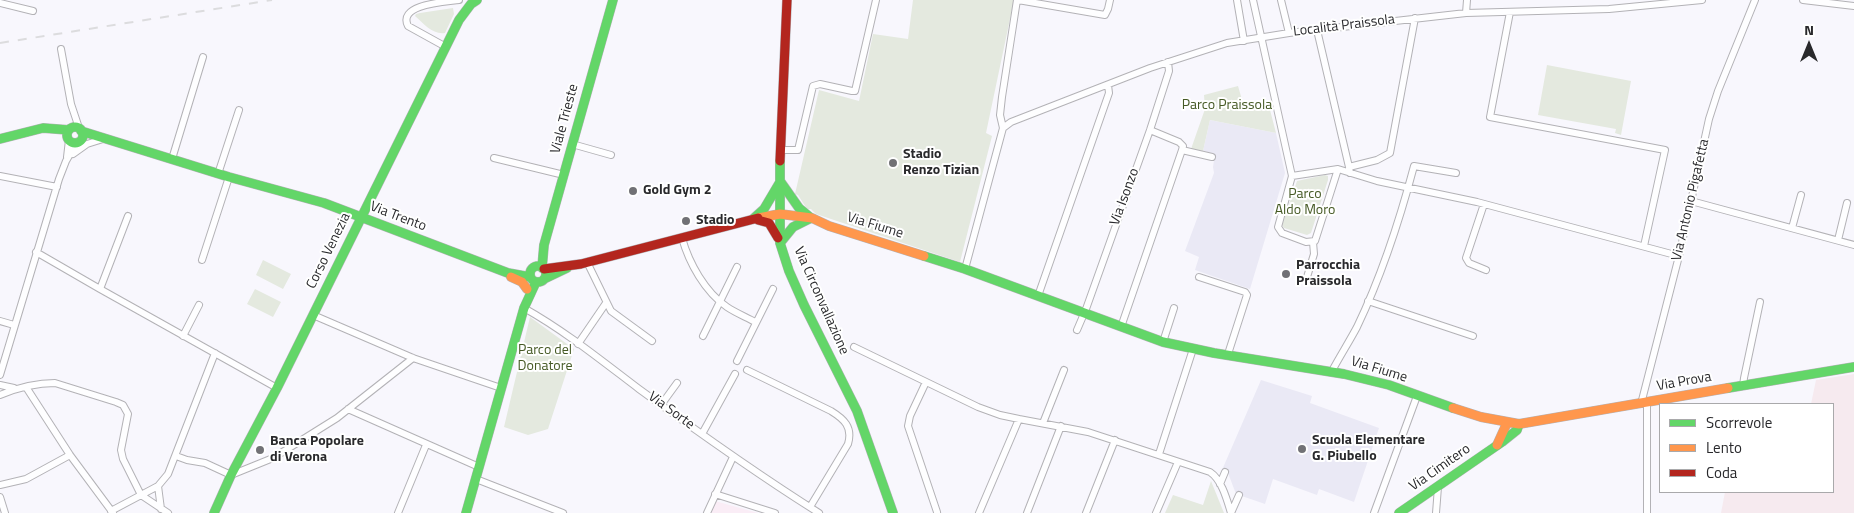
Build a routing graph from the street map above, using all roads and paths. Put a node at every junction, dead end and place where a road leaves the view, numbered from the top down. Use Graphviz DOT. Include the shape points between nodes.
graph roads {
  1 [pos="460,0"];
  2 [pos="613,0"];
  3 [pos="787,0"];
  4 [pos="876,0"];
  5 [pos="1018,0"];
  6 [pos="1110,0"];
  7 [pos="1237,0"];
  8 [pos="1253,0"];
  9 [pos="1281,0"];
  10 [pos="1467,0"];
  11 [pos="1702,0"];
  12 [pos="1755,0"];
  13 [pos="1803,0"];
  14 [pos="474,2"];
  15 [pos="0,3"];
  16 [pos="1854,6"];
  17 [pos="33,11"];
  18 [pos="1510,12"];
  19 [pos="1466,13"];
  20 [pos="1415,18"];
  21 [pos="1317,30"];
  22 [pos="1289,33"];
  23 [pos="1262,39"];
  24 [pos="1244,41"];
  25 [pos="446,46"];
  26 [pos="61,49"];
  27 [pos="203,57"];
  28 [pos="1168,62"];
  29 [pos="1108,85"];
  30 [pos="239,110"];
  31 [pos="1003,128"];
  32 [pos="1150,130"];
  33 [pos="75,134"];
  34 [pos="0,139"];
  35 [pos="106,139"];
  36 [pos="572,144"];
  37 [pos="780,150"];
  38 [pos="1182,150"];
  39 [pos="611,155"];
  40 [pos="1212,157"];
  41 [pos="494,158"];
  42 [pos="172,160"];
  43 [pos="66,161"];
  44 [pos="1338,169"];
  45 [pos="1350,170"];
  46 [pos="218,174"];
  47 [pos="1456,174"];
  48 [pos="564,175"];
  49 [pos="0,176"];
  50 [pos="1292,176"];
  51 [pos="229,177"];
  52 [pos="780,181"];
  53 [pos="57,187"];
  54 [pos="1408,187"];
  55 [pos="1801,195"];
  56 [pos="1690,201"];
  57 [pos="1848,203"];
  58 [pos="1484,204"];
  59 [pos="780,214"];
  60 [pos="128,216"];
  61 [pos="360,218"];
  62 [pos="812,218"];
  63 [pos="752,220"];
  64 [pos="1792,228"];
  65 [pos="682,238"];
  66 [pos="1838,240"];
  67 [pos="780,242"];
  68 [pos="1313,242"];
  69 [pos="544,244"];
  70 [pos="1854,245"];
  71 [pos="1644,246"];
  72 [pos="36,252"];
  73 [pos="1679,256"];
  74 [pos="202,260"];
  75 [pos="587,262"];
  76 [pos="543,266"];
  77 [pos="568,266"];
  78 [pos="737,268"];
  79 [pos="498,269"];
  80 [pos="964,269"];
  81 [pos="1486,270"];
  82 [pos="508,273"];
  83 [pos="534,276"];
  84 [pos="1199,277"];
  85 [pos="1307,277"];
  86 [pos="100,289"];
  87 [pos="527,289"];
  88 [pos="773,289"];
  89 [pos="1038,296"];
  90 [pos="720,300"];
  91 [pos="1368,301"];
  92 [pos="1760,302"];
  93 [pos="606,303"];
  94 [pos="200,305"];
  95 [pos="524,306"];
  96 [pos="1174,308"];
  97 [pos="1084,314"];
  98 [pos="313,315"];
  99 [pos="0,321"];
  100 [pos="756,322"];
  101 [pos="14,325"];
  102 [pos="1121,327"];
  103 [pos="1077,330"];
  104 [pos="183,336"];
  105 [pos="703,336"];
  106 [pos="1473,336"];
  107 [pos="652,341"];
  108 [pos="1163,342"];
  109 [pos="578,344"];
  110 [pos="854,347"];
  111 [pos="1193,349"];
  112 [pos="215,353"];
  113 [pos="1228,354"];
  114 [pos="412,358"];
  115 [pos="737,361"];
  116 [pos="1854,367"];
  117 [pos="747,370"];
  118 [pos="1064,370"];
  119 [pos="1332,371"];
  120 [pos="735,374"];
  121 [pos="0,376"];
  122 [pos="926,382"];
  123 [pos="677,383"];
  124 [pos="0,385"];
  125 [pos="1743,386"];
  126 [pos="26,387"];
  127 [pos="15,388"];
  128 [pos="277,388"];
  129 [pos="501,388"];
  130 [pos="0,395"];
  131 [pos="1417,396"];
  132 [pos="1644,403"];
  133 [pos="661,405"];
  134 [pos="348,409"];
  135 [pos="1019,419"];
  136 [pos="1043,423"];
  137 [pos="1507,423"];
  138 [pos="1519,424"];
  139 [pos="1061,426"];
  140 [pos="702,434"];
  141 [pos="1115,440"];
  142 [pos="426,445"];
  143 [pos="1497,445"];
  144 [pos="1159,454"];
  145 [pos="70,456"];
  146 [pos="176,456"];
  147 [pos="733,457"];
  148 [pos="1178,462"];
  149 [pos="479,467"];
  150 [pos="1225,472"];
  151 [pos="231,474"];
  152 [pos="476,479"];
  153 [pos="1220,484"];
  154 [pos="0,485"];
  155 [pos="158,486"];
  156 [pos="1438,487"];
  157 [pos="715,494"];
  158 [pos="141,495"];
  159 [pos="1239,495"];
  160 [pos="0,497"];
  161 [pos="810,507"];
  162 [pos="161,509"];
  163 [pos="546,510"];
  164 [pos="889,510"];
  165 [pos="112,512"];
  166 [pos="937,512"];
  167 [pos="5,513"];
  168 [pos="168,513"];
  169 [pos="214,513"];
  170 [pos="398,513"];
  171 [pos="466,513"];
  172 [pos="563,513"];
  173 [pos="707,513"];
  174 [pos="775,513"];
  175 [pos="819,513"];
  176 [pos="979,513"];
  177 [pos="1027,513"];
  178 [pos="1086,513"];
  179 [pos="1156,513"];
  180 [pos="1231,513"];
  181 [pos="1374,513"];
  182 [pos="1399,513"];
  183 [pos="1436,513"];
  184 [pos="1647,513"];
  1 -- 14 [label="street"];
  1 -- 25 [label="street" via="415,8 407,16 408,26"];
  2 -- 36 [label="street, Viale Trieste"];
  3 -- 37 [label="street, Via Circonvallazione"];
  4 -- 37 [label="street" via="855,91 820,84 813,86 798,150"];
  5 -- 6 [label="street" via="1105,15"];
  5 -- 31 [label="street" via="1002,97 1000,115"];
  7 -- 24 [label="street"];
  8 -- 23 [label="street"];
  9 -- 22 [label="street"];
  10 -- 19 [label="street"];
  11 -- 18 [label="street, Località Praissola" via="1609,9"];
  12 -- 56 [label="street, Via Antonio Pigafetta" via="1718,91"];
  13 -- 16 [label="street"];
  14 -- 25 [label="street, Corso Venezia" via="459,20"];
  15 -- 17 [label="street"];
  18 -- 19 [label="street, Località Praissola"];
  18 -- 71 [label="street" via="1490,117 1665,150"];
  19 -- 20 [label="street, Località Praissola"];
  20 -- 21 [label="street, Località Praissola"];
  20 -- 45 [label="street" via="1390,153"];
  21 -- 22 [label="street, Località Praissola"];
  21 -- 45 [label="street"];
  22 -- 23 [label="street, Località Praissola"];
  23 -- 24 [label="street, Località Praissola"];
  23 -- 50 [label="street"];
  24 -- 28 [label="street, Località Praissola" via="1227,43"];
  25 -- 61 [label="street, Corso Venezia"];
  26 -- 33 [label="street"];
  27 -- 42 [label="street"];
  28 -- 29 [label="street, Località Praissola"];
  28 -- 32 [label="street, Via Isonzo"];
  29 -- 31 [label="street, Località Praissola" via="1011,122"];
  29 -- 89 [label="street" via="1109,93"];
  30 -- 46 [label="street"];
  31 -- 80 [label="street"];
  32 -- 38 [label="street" via="1179,142"];
  32 -- 97 [label="street, Via Isonzo"];
  33 -- 34 [label="street, Via Trento" via="43,128"];
  33 -- 35 [label="street, Via Trento"];
  33 -- 43 [label="street"];
  35 -- 42 [label="street, Via Trento"];
  35 -- 43 [label="street" via="86,144"];
  36 -- 39 [label="street"];
  36 -- 48 [label="street, Viale Trieste"];
  37 -- 52 [label="street, Via Circonvallazione"];
  38 -- 40 [label="street"];
  38 -- 102 [label="street"];
  41 -- 48 [label="street"];
  42 -- 46 [label="street, Via Trento"];
  43 -- 53 [label="street"];
  44 -- 45 [label="street"];
  44 -- 50 [label="street"];
  44 -- 68 [label="street"];
  45 -- 54 [label="street"];
  46 -- 51 [label="street, Via Trento"];
  47 -- 54 [label="street" via="1414,166"];
  48 -- 69 [label="street, Viale Trieste"];
  49 -- 53 [label="street"];
  50 -- 68 [label="street" via="1279,231"];
  51 -- 61 [label="street, Via Trento" via="324,203"];
  51 -- 74 [label="street"];
  52 -- 59 [label="street, Via Circonvallazione"];
  52 -- 62 [label="street" via="799,208"];
  52 -- 63 [label="street" via="764,209"];
  53 -- 72 [label="street"];
  54 -- 58 [label="street"];
  54 -- 91 [label="street"];
  55 -- 64 [label="street"];
  56 -- 64 [label="street"];
  56 -- 73 [label="street, Via Antonio Pigafetta"];
  57 -- 66 [label="street"];
  58 -- 71 [label="street"];
  58 -- 81 [label="street" via="1466,258 1469,264"];
  59 -- 62 [label="street, Via Fiume"];
  59 -- 63 [label="street, Via Fiume"];
  59 -- 67 [label="street, Via Circonvallazione"];
  60 -- 86 [label="street"];
  61 -- 79 [label="street, Via Trento"];
  61 -- 98 [label="street, Corso Venezia"];
  62 -- 67 [label="street" via="786,232"];
  62 -- 80 [label="street, Via Fiume"];
  63 -- 65 [label="street, Via Fiume"];
  63 -- 67 [label="street" via="763,220 769,224"];
  64 -- 66 [label="street"];
  65 -- 75 [label="street, Via Fiume"];
  65 -- 90 [label="street" via="687,256 707,287"];
  66 -- 70 [label="street"];
  67 -- 164 [label="street, Via Circonvallazione" via="804,306 857,411"];
  68 -- 85 [label="street" via="1314,254"];
  69 -- 76 [label="street, Viale Trieste"];
  69 -- 83 [label="street, Viale Trieste"];
  71 -- 73 [label="street"];
  72 -- 86 [label="street"];
  72 -- 101 [label="street"];
  73 -- 132 [label="street, Via Antonio Pigafetta"];
  75 -- 77 [label="street, Via Fiume"];
  75 -- 93 [label="street"];
  76 -- 77 [label="street, Via Fiume"];
  76 -- 83 [label="street, Viale Trieste" via="546,273"];
  77 -- 83 [label="street, Via Fiume"];
  78 -- 90 [label="street"];
  79 -- 82 [label="street, Via Trento"];
  79 -- 83 [label="street, Via Trento"];
  80 -- 89 [label="street, Via Fiume"];
  82 -- 83 [label="street, Via Trento"];
  82 -- 87 [label="street"];
  83 -- 87 [label="street, Viale Trieste"];
  83 -- 95 [label="street, Viale Trieste"];
  84 -- 113 [label="street" via="1247,295"];
  86 -- 104 [label="street"];
  87 -- 95 [label="street, Viale Trieste"];
  88 -- 100 [label="street"];
  89 -- 97 [label="street, Via Fiume"];
  90 -- 100 [label="street"];
  90 -- 105 [label="street"];
  91 -- 106 [label="street"];
  91 -- 119 [label="street"];
  92 -- 125 [label="street"];
  93 -- 107 [label="street" via="611,312"];
  93 -- 109 [label="street"];
  94 -- 104 [label="street"];
  95 -- 109 [label="street, Via Sorte"];
  95 -- 129 [label="street, Viale Trieste"];
  96 -- 108 [label="street"];
  97 -- 102 [label="street, Via Fiume"];
  97 -- 103 [label="street, Via Isonzo"];
  98 -- 114 [label="street"];
  98 -- 128 [label="street, Corso Venezia"];
  99 -- 101 [label="street"];
  100 -- 115 [label="street"];
  101 -- 121 [label="street"];
  102 -- 108 [label="street, Via Fiume"];
  104 -- 112 [label="street"];
  108 -- 111 [label="street, Via Fiume"];
  109 -- 133 [label="street, Via Sorte"];
  110 -- 122 [label="street"];
  111 -- 113 [label="street, Via Fiume"];
  111 -- 144 [label="street"];
  112 -- 128 [label="street"];
  112 -- 146 [label="street"];
  113 -- 119 [label="street, Via Fiume"];
  114 -- 129 [label="street"];
  114 -- 134 [label="street"];
  116 -- 125 [label="street, Via Prova"];
  117 -- 161 [label="street" via="842,417 847,423 848,444"];
  118 -- 136 [label="street"];
  119 -- 131 [label="street, Via Fiume" via="1372,380"];
  120 -- 140 [label="street"];
  122 -- 135 [label="street" via="978,407"];
  122 -- 166 [label="street" via="908,426"];
  123 -- 133 [label="street"];
  124 -- 127 [label="street"];
  125 -- 132 [label="street, Via Prova"];
  126 -- 127 [label="street"];
  126 -- 145 [label="street"];
  126 -- 158 [label="street" via="54,383 123,406 128,420 121,450 123,460"];
  127 -- 130 [label="street"];
  128 -- 151 [label="street, Corso Venezia"];
  129 -- 149 [label="street, Viale Trieste"];
  131 -- 137 [label="street, Via Fiume" via="1479,418"];
  131 -- 181 [label="street"];
  132 -- 138 [label="street, Via Prova"];
  132 -- 184 [label="street, Via Antonio Pigafetta"];
  133 -- 140 [label="street, Via Sorte"];
  134 -- 142 [label="street"];
  134 -- 151 [label="street" via="273,458"];
  135 -- 136 [label="street"];
  135 -- 176 [label="street"];
  136 -- 139 [label="street"];
  137 -- 138 [label="street, Via Fiume"];
  137 -- 143 [label="street"];
  138 -- 143 [label="street, Via Cimitero" via="1517,430"];
  139 -- 141 [label="street"];
  139 -- 177 [label="street"];
  140 -- 147 [label="street, Via Sorte"];
  141 -- 144 [label="street"];
  141 -- 178 [label="street"];
  142 -- 149 [label="street"];
  142 -- 170 [label="street"];
  143 -- 156 [label="street, Via Cimitero"];
  144 -- 148 [label="street"];
  145 -- 154 [label="street" via="26,478"];
  145 -- 165 [label="street"];
  146 -- 151 [label="street"];
  146 -- 155 [label="street"];
  147 -- 157 [label="street"];
  147 -- 161 [label="street, Via Sorte"];
  148 -- 153 [label="street" via="1210,472"];
  148 -- 179 [label="street"];
  149 -- 152 [label="street, Viale Trieste"];
  150 -- 153 [label="street"];
  151 -- 169 [label="street, Corso Venezia"];
  152 -- 163 [label="street"];
  152 -- 171 [label="street, Viale Trieste"];
  153 -- 180 [label="street"];
  155 -- 158 [label="street"];
  155 -- 162 [label="street"];
  156 -- 182 [label="street, Via Cimitero"];
  156 -- 183 [label="street"];
  157 -- 173 [label="street"];
  157 -- 174 [label="street"];
  158 -- 162 [label="street"];
  158 -- 165 [label="street"];
  159 -- 180 [label="street"];
  160 -- 167 [label="street"];
  161 -- 175 [label="street, Via Sorte"];
  162 -- 168 [label="street"];
  163 -- 172 [label="street"];
}
